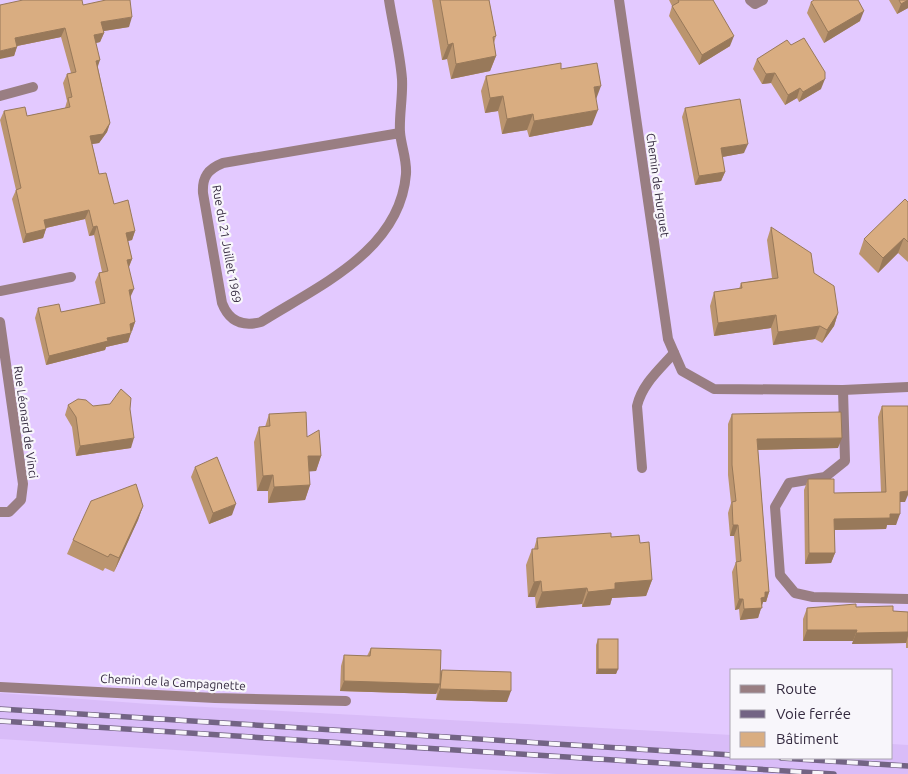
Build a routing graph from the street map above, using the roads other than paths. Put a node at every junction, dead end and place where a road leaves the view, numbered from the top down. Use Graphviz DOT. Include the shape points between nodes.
graph roads {
  1 [pos="390,0"];
  2 [pos="619,0"];
  3 [pos="750,0"];
  4 [pos="763,0"];
  5 [pos="33,87"];
  6 [pos="0,96"];
  7 [pos="400,134"];
  8 [pos="71,277"];
  9 [pos="0,291"];
  10 [pos="0,322"];
  11 [pos="674,353"];
  12 [pos="908,388"];
  13 [pos="843,390"];
  14 [pos="642,468"];
  15 [pos="0,512"];
  16 [pos="908,599"];
  17 [pos="0,687"];
  18 [pos="346,701"];
  1 -- 7 [label="street, Rue du 21 Juillet 1969" via="402,79"];
  2 -- 11 [label="street, Chemin de Hurguet" via="668,339"];
  3 -- 4 [label="street" via="755,4"];
  5 -- 6 [label="street"];
  7 -- 7 [label="street, Rue du 21 Juillet 1969" via="223,163 207,173 203,193 222,303 230,317 244,324 261,322 354,262 377,241 389,225 403,191 406,160"];
  8 -- 9 [label="street"];
  10 -- 15 [label="street, Rue Léonard de Vinci" via="23,484 21,500 9,512"];
  11 -- 13 [label="street, Chemin de Hurguet" via="682,371 714,388"];
  11 -- 14 [label="street" via="639,397"];
  12 -- 13 [label="street"];
  13 -- 16 [label="street" via="845,461 825,478 789,483 774,507 780,575 795,593 813,597"];
  17 -- 18 [label="street, Chemin de la Campagnette"];
}
